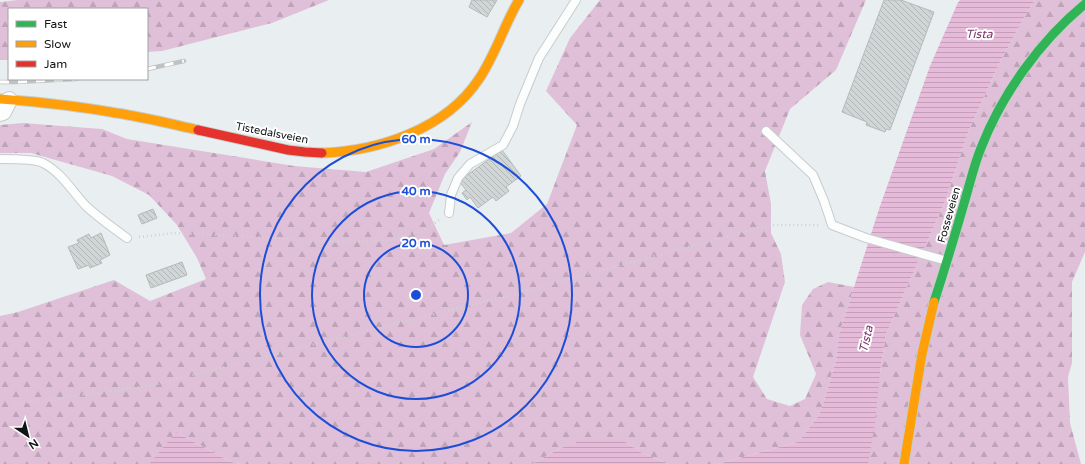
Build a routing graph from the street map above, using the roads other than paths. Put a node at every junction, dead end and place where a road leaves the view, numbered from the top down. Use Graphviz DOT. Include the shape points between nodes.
graph roads {
  1 [pos="519,0"];
  2 [pos="576,0"];
  3 [pos="1085,4"];
  4 [pos="5,99"];
  5 [pos="0,113"];
  6 [pos="766,131"];
  7 [pos="0,159"];
  8 [pos="450,213"];
  9 [pos="127,238"];
  10 [pos="947,261"];
  11 [pos="904,464"];
  1 -- 4 [label="main road, Tistedalsveien" via="481,79 467,95 431,124 388,143 362,149 311,153 92,108"];
  2 -- 8 [label="lane" via="539,58 503,145 470,164 458,178 451,195"];
  3 -- 10 [label="main road, Fosseveien" via="1068,18 1026,66 994,117 980,149"];
  4 -- 5 [label="street" via="3,112"];
  6 -- 10 [label="lane" via="813,175 832,225 866,238"];
  7 -- 9 [label="lane" via="42,162 61,177 103,221"];
  10 -- 11 [label="main road, Fosseveien" via="932,307 922,354"];
}
